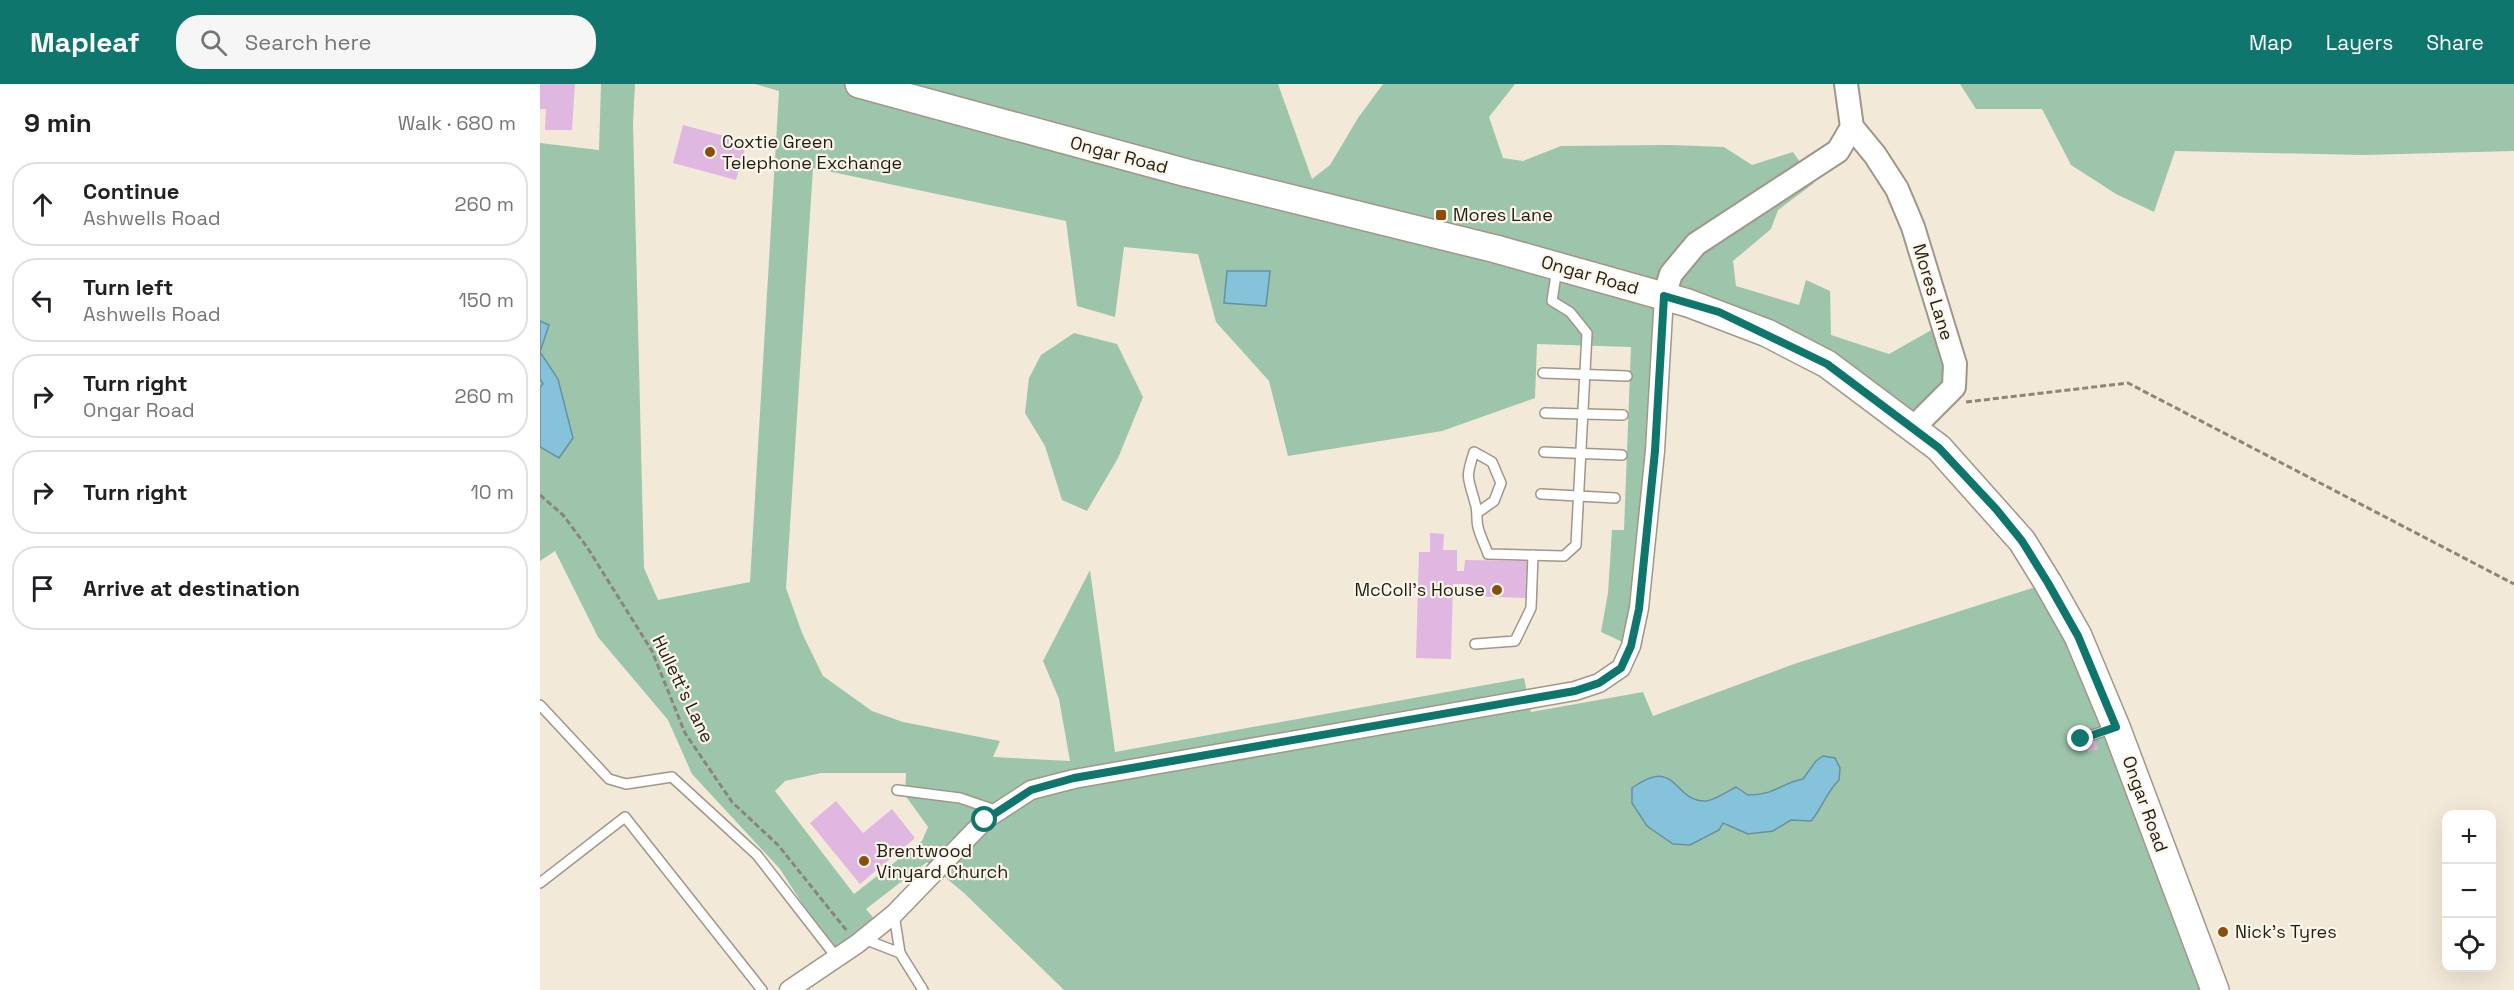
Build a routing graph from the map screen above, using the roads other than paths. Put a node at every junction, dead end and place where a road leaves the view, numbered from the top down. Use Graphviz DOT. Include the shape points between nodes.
graph roads {
  1 [pos="859,84"];
  2 [pos="1846,84"];
  3 [pos="1852,126"];
  4 [pos="1838,151"];
  5 [pos="1872,151"];
  6 [pos="1557,266"];
  7 [pos="1664,296"];
  8 [pos="1544,373"];
  9 [pos="1587,374"];
  10 [pos="1627,376"];
  11 [pos="1545,413"];
  12 [pos="1584,414"];
  13 [pos="1623,415"];
  14 [pos="1914,427"];
  15 [pos="1544,452"];
  16 [pos="1581,453"];
  17 [pos="1622,455"];
  18 [pos="1541,495"];
  19 [pos="1578,496"];
  20 [pos="1615,498"];
  21 [pos="1477,513"];
  22 [pos="1533,555"];
  23 [pos="1475,644"];
  24 [pos="540,705"];
  25 [pos="2110,729"];
  26 [pos="2081,739"];
  27 [pos="897,790"];
  28 [pos="998,812"];
  29 [pos="540,884"];
  30 [pos="894,914"];
  31 [pos="861,942"];
  32 [pos="900,953"];
  33 [pos="837,958"];
  34 [pos="762,990"];
  35 [pos="789,990"];
  36 [pos="923,990"];
  37 [pos="2215,990"];
  1 -- 6 [label="main road, Ongar Road" via="1186,173"];
  2 -- 3 [label="street"];
  3 -- 4 [label="street"];
  3 -- 5 [label="street, Mores Lane"];
  4 -- 5 [label="street"];
  4 -- 7 [label="street" via="1696,244 1671,274"];
  5 -- 14 [label="street, Mores Lane" via="1897,189 1913,227 1954,364 1953,387"];
  6 -- 7 [label="main road, Ongar Road"];
  6 -- 9 [label="lane" via="1552,301 1570,312 1587,333"];
  7 -- 14 [label="main road, Ongar Road" via="1719,312 1827,364"];
  7 -- 28 [label="street" via="1655,451 1639,609 1631,646 1621,668 1599,683 1575,691 1074,778 1031,790"];
  8 -- 9 [label="lane"];
  9 -- 10 [label="lane"];
  9 -- 12 [label="lane"];
  11 -- 12 [label="lane"];
  12 -- 13 [label="lane"];
  12 -- 16 [label="lane"];
  14 -- 25 [label="main road, Ongar Road" via="1939,448 2022,541 2078,636"];
  15 -- 16 [label="lane"];
  16 -- 17 [label="lane"];
  16 -- 19 [label="lane"];
  18 -- 19 [label="lane"];
  19 -- 20 [label="lane"];
  19 -- 22 [label="lane" via="1576,545 1564,556"];
  21 -- 21 [label="lane" via="1467,484 1474,452 1492,462 1501,483 1494,501"];
  21 -- 22 [label="lane" via="1488,554"];
  22 -- 23 [label="lane" via="1531,608 1515,641"];
  24 -- 33 [label="lane" via="609,780 626,784 672,777 757,855"];
  25 -- 26 [label="lane"];
  25 -- 37 [label="main road, Ongar Road"];
  27 -- 28 [label="lane" via="960,798"];
  28 -- 30 [label="street" via="985,820"];
  29 -- 34 [label="lane" via="625,817"];
  30 -- 31 [label="street"];
  30 -- 32 [label="lane"];
  31 -- 32 [label="lane"];
  31 -- 33 [label="street"];
  32 -- 36 [label="lane"];
  33 -- 35 [label="street"];
}
